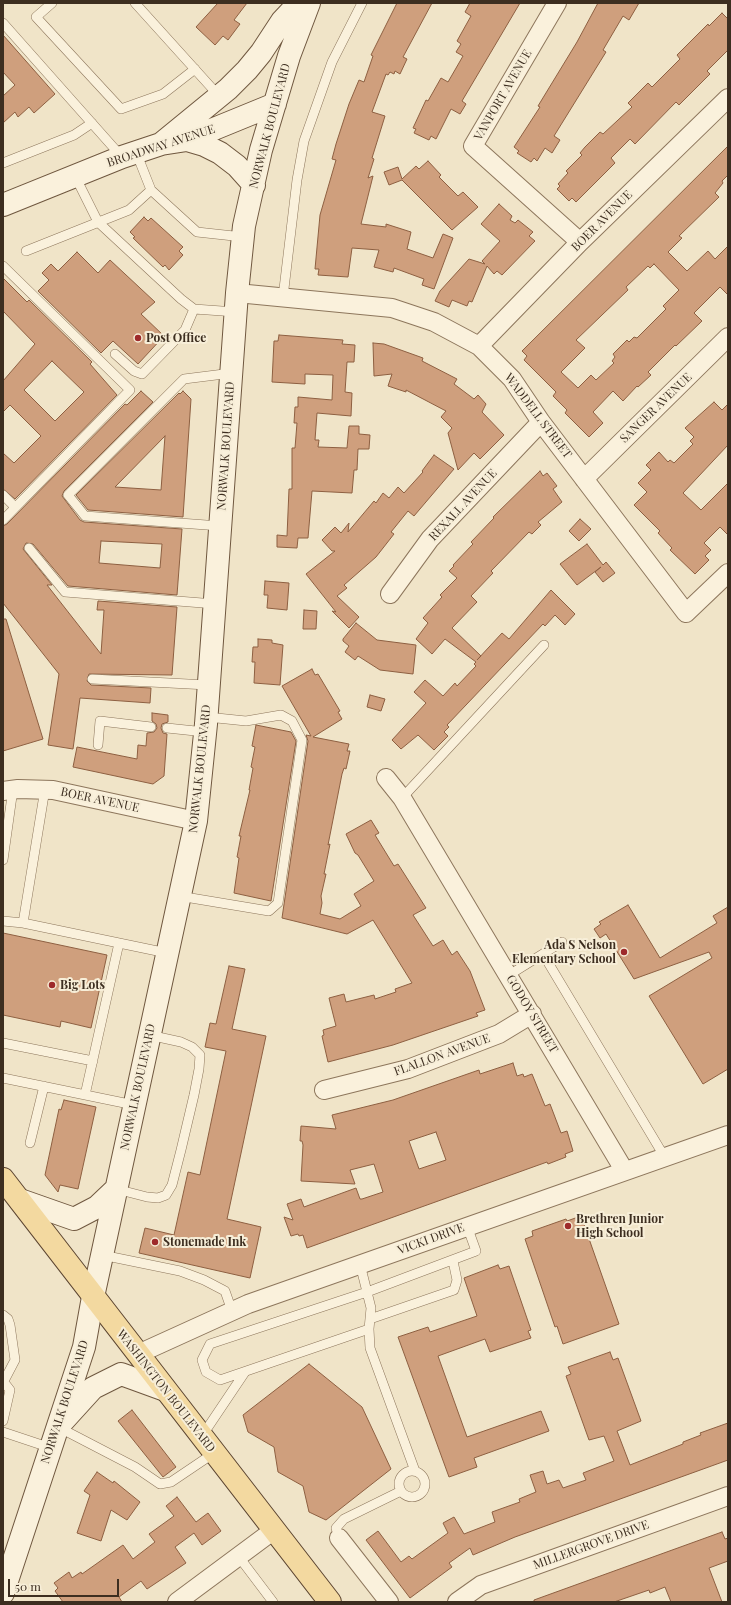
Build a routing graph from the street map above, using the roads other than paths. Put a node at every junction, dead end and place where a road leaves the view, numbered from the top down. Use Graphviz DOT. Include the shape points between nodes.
graph roads {
  1 [pos="52,3"];
  2 [pos="135,3"];
  3 [pos="299,3"];
  4 [pos="310,3"];
  5 [pos="362,3"];
  6 [pos="557,3"];
  7 [pos="3,23"];
  8 [pos="195,69"];
  9 [pos="219,96"];
  10 [pos="728,98"];
  11 [pos="275,104"];
  12 [pos="92,123"];
  13 [pos="186,140"];
  14 [pos="161,144"];
  15 [pos="129,155"];
  16 [pos="3,164"];
  17 [pos="75,176"];
  18 [pos="254,185"];
  19 [pos="151,190"];
  20 [pos="3,205"];
  21 [pos="98,222"];
  22 [pos="243,237"];
  23 [pos="580,242"];
  24 [pos="26,251"];
  25 [pos="3,266"];
  26 [pos="283,297"];
  27 [pos="237,303"];
  28 [pos="194,309"];
  29 [pos="728,338"];
  30 [pos="479,346"];
  31 [pos="115,354"];
  32 [pos="232,373"];
  33 [pos="542,422"];
  34 [pos="584,479"];
  35 [pos="3,495"];
  36 [pos="16,507"];
  37 [pos="3,520"];
  38 [pos="220,526"];
  39 [pos="29,548"];
  40 [pos="728,573"];
  41 [pos="390,594"];
  42 [pos="215,604"];
  43 [pos="544,645"];
  44 [pos="92,679"];
  45 [pos="208,685"];
  46 [pos="205,725"];
  47 [pos="151,727"];
  48 [pos="167,728"];
  49 [pos="98,745"];
  50 [pos="386,778"];
  51 [pos="45,789"];
  52 [pos="8,790"];
  53 [pos="402,798"];
  54 [pos="196,821"];
  55 [pos="3,860"];
  56 [pos="179,896"];
  57 [pos="3,921"];
  58 [pos="23,923"];
  59 [pos="562,942"];
  60 [pos="119,943"];
  61 [pos="167,953"];
  62 [pos="543,954"];
  63 [pos="509,975"];
  64 [pos="532,1014"];
  65 [pos="149,1035"];
  66 [pos="3,1043"];
  67 [pos="93,1061"];
  68 [pos="3,1078"];
  69 [pos="44,1086"];
  70 [pos="324,1090"];
  71 [pos="85,1095"];
  72 [pos="134,1105"];
  73 [pos="728,1135"];
  74 [pos="30,1143"];
  75 [pos="664,1156"];
  76 [pos="624,1170"];
  77 [pos="3,1179"];
  78 [pos="116,1189"];
  79 [pos="20,1200"];
  80 [pos="467,1226"];
  81 [pos="102,1255"];
  82 [pos="453,1261"];
  83 [pos="360,1264"];
  84 [pos="367,1292"];
  85 [pos="93,1297"];
  86 [pos="232,1311"];
  87 [pos="3,1316"];
  88 [pos="370,1319"];
  89 [pos="369,1329"];
  90 [pos="138,1354"];
  91 [pos="246,1372"];
  92 [pos="3,1382"];
  93 [pos="165,1390"];
  94 [pos="3,1421"];
  95 [pos="58,1426"];
  96 [pos="3,1432"];
  97 [pos="208,1445"];
  98 [pos="51,1448"];
  99 [pos="415,1471"];
  100 [pos="401,1491"];
  101 [pos="728,1496"];
  102 [pos="274,1530"];
  103 [pos="339,1538"];
  104 [pos="239,1556"];
  105 [pos="3,1593"];
  106 [pos="177,1602"];
  107 [pos="273,1602"];
  108 [pos="330,1602"];
  109 [pos="389,1602"];
  110 [pos="457,1602"];
  1 -- 8 [label="lane" via="36,17 121,109 163,94"];
  2 -- 8 [label="lane"];
  3 -- 9 [label="main road" via="282,21 247,70"];
  4 -- 11 [label="main road, NORWALK BOULEVARD" via="288,56"];
  5 -- 26 [label="lane" via="332,62 304,141"];
  6 -- 23 [label="street, VANPORT AVENUE" via="473,146"];
  7 -- 12 [label="lane"];
  8 -- 9 [label="lane"];
  9 -- 14 [label="main road"];
  10 -- 23 [label="street, BOER AVENUE"];
  11 -- 13 [label="main road, BROADWAY AVENUE"];
  11 -- 18 [label="main road, NORWALK BOULEVARD" via="261,150"];
  12 -- 15 [label="lane"];
  12 -- 16 [label="lane" via="74,135"];
  13 -- 14 [label="main road, BROADWAY AVENUE"];
  13 -- 18 [label="main road" via="204,145 220,154 237,166"];
  14 -- 15 [label="main road, BROADWAY AVENUE"];
  15 -- 17 [label="main road, BROADWAY AVENUE"];
  15 -- 19 [label="lane"];
  17 -- 20 [label="main road, BROADWAY AVENUE"];
  17 -- 21 [label="lane"];
  18 -- 22 [label="main road, NORWALK BOULEVARD"];
  19 -- 21 [label="lane" via="129,210"];
  19 -- 22 [label="lane" via="197,232"];
  21 -- 24 [label="lane"];
  21 -- 28 [label="lane"];
  22 -- 27 [label="main road, NORWALK BOULEVARD"];
  23 -- 30 [label="street, BOER AVENUE"];
  25 -- 36 [label="lane" via="130,390"];
  26 -- 27 [label="street, WADDELL STREET"];
  26 -- 30 [label="street, WADDELL STREET" via="392,308 434,322"];
  27 -- 28 [label="lane"];
  27 -- 32 [label="main road, NORWALK BOULEVARD"];
  28 -- 31 [label="lane" via="185,330 142,374 134,371"];
  29 -- 34 [label="street, SANGER AVENUE"];
  30 -- 33 [label="street, WADDELL STREET" via="512,379"];
  32 -- 38 [label="main road, NORWALK BOULEVARD"];
  32 -- 38 [label="lane" via="184,379 68,495 85,516"];
  33 -- 34 [label="street, WADDELL STREET"];
  33 -- 41 [label="street, REXALL AVENUE" via="430,539"];
  34 -- 40 [label="street, WADDELL STREET" via="686,613"];
  35 -- 36 [label="lane"];
  36 -- 37 [label="lane"];
  38 -- 42 [label="main road, NORWALK BOULEVARD"];
  39 -- 42 [label="lane" via="65,592"];
  42 -- 45 [label="main road, NORWALK BOULEVARD"];
  43 -- 53 [label="lane"];
  44 -- 45 [label="lane"];
  45 -- 46 [label="main road, NORWALK BOULEVARD"];
  46 -- 48 [label="lane"];
  46 -- 54 [label="main road, NORWALK BOULEVARD"];
  46 -- 56 [label="lane" via="281,714 292,721 302,740 278,903 269,910"];
  47 -- 49 [label="lane" via="100,721"];
  50 -- 53 [label="street, GODOY STREET"];
  51 -- 52 [label="street, BOER AVENUE"];
  51 -- 54 [label="street, BOER AVENUE"];
  51 -- 58 [label="lane"];
  52 -- 55 [label="lane"];
  53 -- 63 [label="street, GODOY STREET"];
  54 -- 56 [label="main road, NORWALK BOULEVARD"];
  56 -- 61 [label="main road, NORWALK BOULEVARD"];
  57 -- 58 [label="lane"];
  58 -- 60 [label="lane"];
  59 -- 62 [label="lane"];
  60 -- 61 [label="lane"];
  60 -- 67 [label="lane"];
  61 -- 65 [label="main road, NORWALK BOULEVARD"];
  62 -- 63 [label="lane"];
  62 -- 75 [label="lane"];
  63 -- 64 [label="street, GODOY STREET"];
  64 -- 70 [label="street, FLALLON AVENUE" via="499,1034 408,1068"];
  64 -- 76 [label="street, GODOY STREET"];
  65 -- 72 [label="main road, NORWALK BOULEVARD"];
  65 -- 78 [label="lane" via="181,1042 200,1054 194,1095 172,1185 166,1195 158,1198 147,1197"];
  66 -- 67 [label="lane"];
  67 -- 71 [label="lane"];
  68 -- 69 [label="lane"];
  69 -- 71 [label="lane"];
  69 -- 74 [label="lane"];
  71 -- 72 [label="lane"];
  72 -- 78 [label="main road, NORWALK BOULEVARD"];
  73 -- 75 [label="street, VICKI DRIVE"];
  75 -- 76 [label="street, VICKI DRIVE"];
  76 -- 80 [label="street, VICKI DRIVE"];
  77 -- 79 [label="main road, WASHINGTON BOULEVARD"];
  78 -- 79 [label="main road" via="97,1207 74,1218"];
  78 -- 81 [label="main road, NORWALK BOULEVARD"];
  79 -- 85 [label="main road, WASHINGTON BOULEVARD"];
  80 -- 82 [label="lane" via="476,1251"];
  80 -- 83 [label="street, VICKI DRIVE"];
  81 -- 85 [label="main road, NORWALK BOULEVARD"];
  81 -- 86 [label="lane" via="180,1272 204,1280 225,1291"];
  82 -- 84 [label="lane"];
  82 -- 88 [label="lane" via="457,1280 454,1290"];
  83 -- 84 [label="lane"];
  83 -- 86 [label="street, VICKI DRIVE"];
  84 -- 88 [label="lane" via="371,1308"];
  84 -- 91 [label="lane" via="210,1344 202,1360 206,1372 220,1380"];
  85 -- 90 [label="main road, WASHINGTON BOULEVARD"];
  85 -- 95 [label="main road, NORWALK BOULEVARD" via="84,1347"];
  86 -- 90 [label="street, VICKI DRIVE"];
  87 -- 92 [label="lane" via="8,1319 10,1325 15,1360"];
  88 -- 89 [label="lane"];
  89 -- 91 [label="lane"];
  89 -- 99 [label="lane" via="370,1348"];
  90 -- 93 [label="main road, WASHINGTON BOULEVARD"];
  91 -- 97 [label="lane"];
  92 -- 94 [label="lane" via="10,1390"];
  93 -- 95 [label="main road" via="121,1374 94,1388"];
  93 -- 97 [label="main road, WASHINGTON BOULEVARD"];
  95 -- 97 [label="lane" via="135,1467 160,1484 171,1482"];
  95 -- 98 [label="main road, NORWALK BOULEVARD"];
  96 -- 98 [label="lane"];
  97 -- 102 [label="main road, WASHINGTON BOULEVARD"];
  98 -- 105 [label="main road, NORWALK BOULEVARD"];
  99 -- 100 [label="lane" via="406,1472 400,1478"];
  99 -- 100 [label="lane" via="424,1479 423,1492 411,1497"];
  100 -- 103 [label="lane" via="344,1519 336,1528"];
  101 -- 110 [label="street, MILLERGROVE DRIVE" via="481,1585"];
  102 -- 104 [label="street"];
  102 -- 108 [label="main road, WASHINGTON BOULEVARD"];
  103 -- 109 [label="street"];
  104 -- 106 [label="street"];
  104 -- 107 [label="lane"];
}
